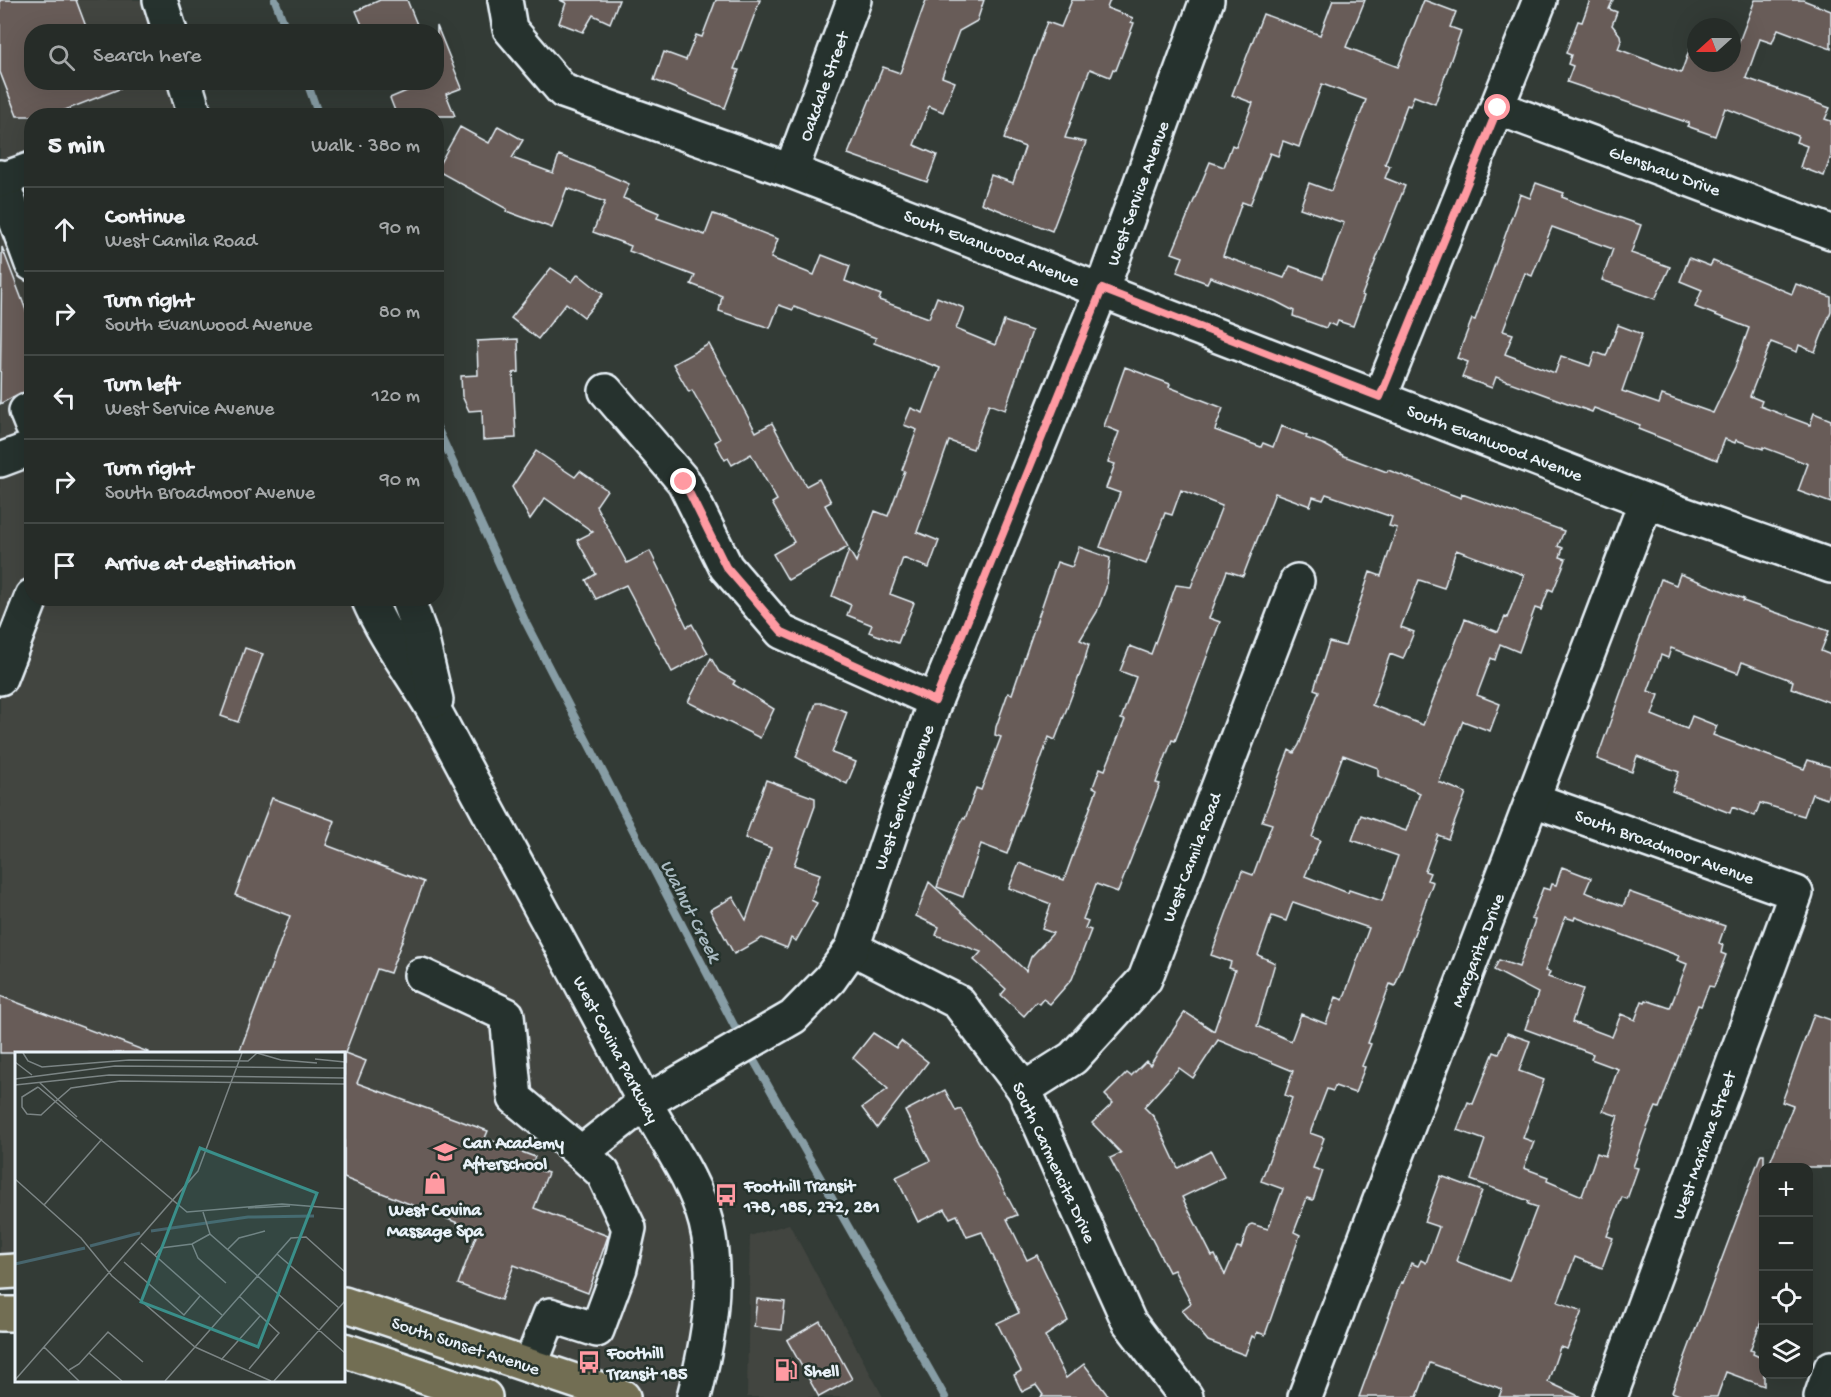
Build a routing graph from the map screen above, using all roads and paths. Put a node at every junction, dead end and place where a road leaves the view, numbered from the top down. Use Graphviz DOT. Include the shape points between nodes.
graph roads {
  1 [pos="160,0"];
  2 [pos="854,0"];
  3 [pos="1208,0"];
  4 [pos="1540,0"];
  5 [pos="507,14"];
  6 [pos="168,24"];
  7 [pos="187,90"];
  8 [pos="193,108"];
  9 [pos="1498,108"];
  10 [pos="791,171"];
  11 [pos="24,172"];
  12 [pos="1,179"];
  13 [pos="1831,232"];
  14 [pos="24,242"];
  15 [pos="1102,289"];
  16 [pos="606,391"];
  17 [pos="1380,397"];
  18 [pos="24,451"];
  19 [pos="0,460"];
  20 [pos="1646,501"];
  21 [pos="1831,566"];
  22 [pos="1297,581"];
  23 [pos="28,606"];
  24 [pos="410,606"];
  25 [pos="373,611"];
  26 [pos="0,678"];
  27 [pos="432,683"];
  28 [pos="935,701"];
  29 [pos="440,722"];
  30 [pos="1534,800"];
  31 [pos="1796,893"];
  32 [pos="852,948"];
  33 [pos="421,975"];
  34 [pos="1024,1089"];
  35 [pos="645,1103"];
  36 [pos="581,1153"];
  37 [pos="345,1304"];
  38 [pos="345,1350"];
  39 [pos="530,1366"];
  40 [pos="1831,1368"];
  41 [pos="485,1397"];
  42 [pos="623,1397"];
  43 [pos="694,1397"];
  44 [pos="1186,1397"];
  45 [pos="1305,1397"];
  46 [pos="1610,1397"];
  47 [pos="1821,1397"];
  1 -- 6 [label="street"];
  2 -- 10 [label="street, Oakdale Street"];
  3 -- 15 [label="street, West Service Avenue"];
  4 -- 9 [label="street"];
  5 -- 10 [label="street, South Evanwood Avenue" via="562,90"];
  7 -- 8 [label="street"];
  9 -- 13 [label="street, Glenshaw Drive"];
  9 -- 17 [label="street"];
  10 -- 15 [label="street, South Evanwood Avenue"];
  11 -- 12 [label="street"];
  12 -- 14 [label="street"];
  15 -- 17 [label="street, South Evanwood Avenue"];
  15 -- 28 [label="street, West Service Avenue"];
  16 -- 28 [label="street" via="684,482 726,567 782,632"];
  17 -- 20 [label="street, South Evanwood Avenue"];
  18 -- 19 [label="street"];
  20 -- 21 [label="street, South Evanwood Avenue"];
  20 -- 30 [label="street, Margarita Drive"];
  22 -- 34 [label="street, West Camila Road" via="1145,979 1073,1058"];
  23 -- 26 [label="street"];
  24 -- 27 [label="street, West Covina Parkway"];
  25 -- 27 [label="street" via="408,641"];
  25 -- 29 [label="street, West Covina Parkway"];
  27 -- 29 [label="street, West Covina Parkway"];
  28 -- 32 [label="street, West Service Avenue"];
  29 -- 35 [label="street, West Covina Parkway"];
  30 -- 31 [label="street, South Broadmoor Avenue"];
  30 -- 45 [label="street, Margarita Drive"];
  31 -- 46 [label="street, West Mariana Street"];
  32 -- 34 [label="street, South Carmencita Drive" via="958,1002"];
  32 -- 35 [label="street, West Service Avenue" via="830,979 793,1017"];
  33 -- 36 [label="street" via="507,1015 515,1098"];
  34 -- 44 [label="street, South Carmencita Drive" via="1130,1322"];
  35 -- 36 [label="street, West Service Avenue"];
  35 -- 43 [label="street, West Covina Parkway" via="696,1194 706,1222 714,1270"];
  36 -- 39 [label="street" via="603,1173 629,1228 620,1268 597,1330 550,1315"];
  37 -- 39 [label="main road, South Sunset Avenue"];
  38 -- 41 [label="main road"];
  39 -- 42 [label="main road, South Sunset Avenue"];
  40 -- 47 [label="street"];
}
